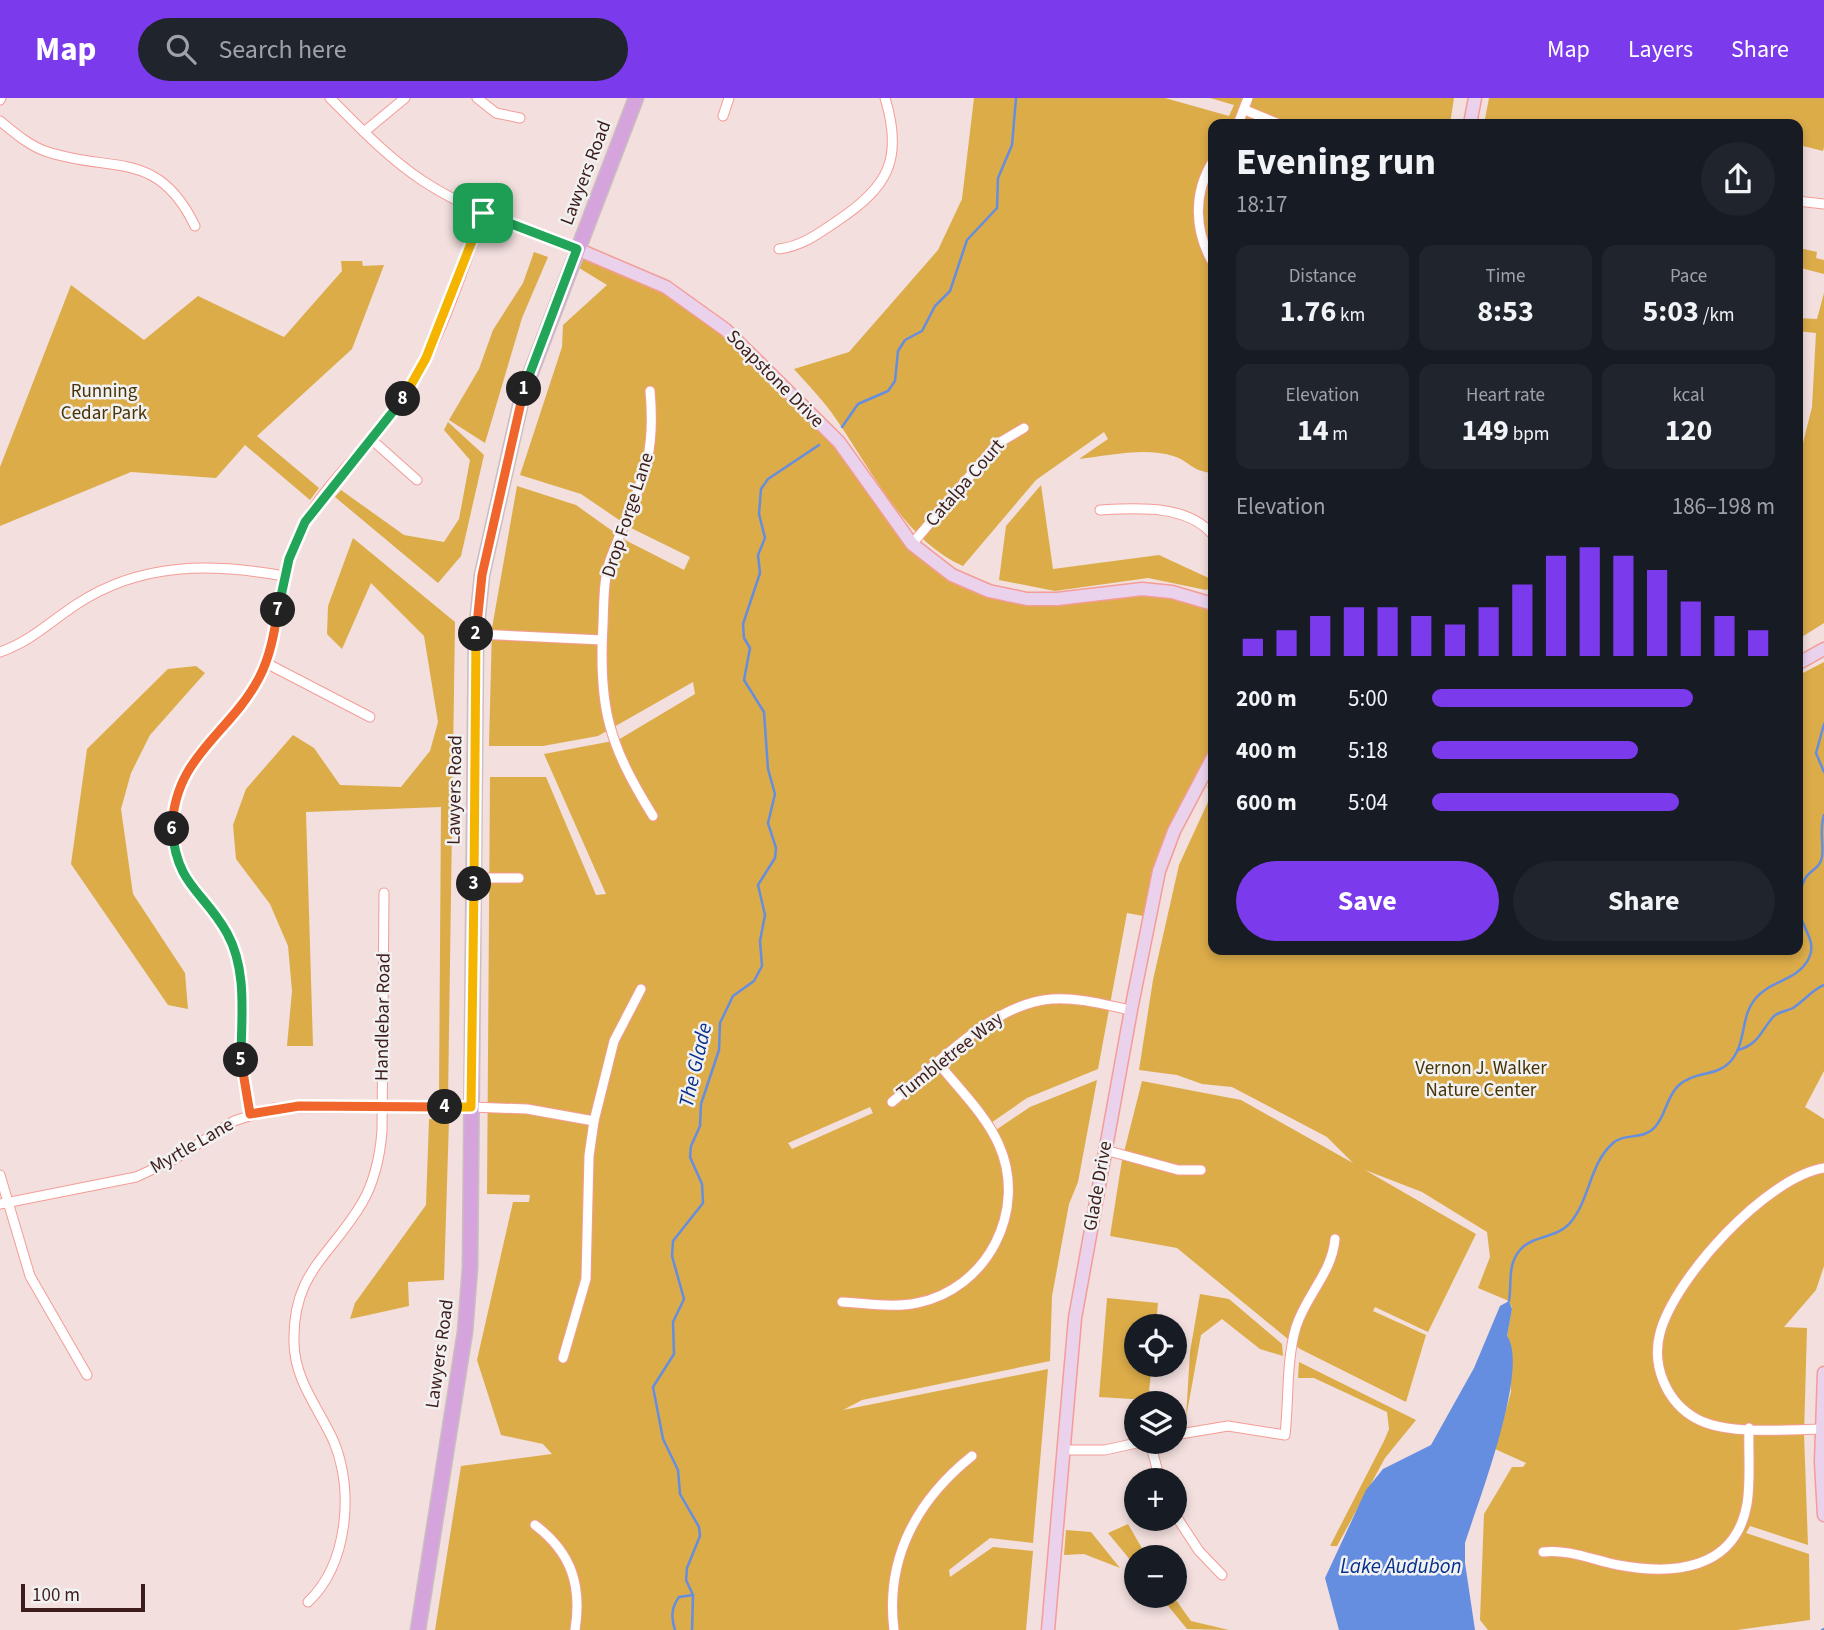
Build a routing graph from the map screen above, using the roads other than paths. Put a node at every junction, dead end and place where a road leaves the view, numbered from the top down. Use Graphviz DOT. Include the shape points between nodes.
graph roads {
  1 [pos="330,98"];
  2 [pos="405,98"];
  3 [pos="477,98"];
  4 [pos="636,98"];
  5 [pos="730,98"];
  6 [pos="885,98"];
  7 [pos="1248,98"];
  8 [pos="1475,98"];
  9 [pos="1245,110"];
  10 [pos="723,116"];
  11 [pos="520,118"];
  12 [pos="1240,119"];
  13 [pos="1267,119"];
  14 [pos="1471,119"];
  15 [pos="0,121"];
  16 [pos="365,132"];
  17 [pos="1208,171"];
  18 [pos="1803,202"];
  19 [pos="1824,204"];
  20 [pos="483,213"];
  21 [pos="195,226"];
  22 [pos="577,249"];
  23 [pos="779,249"];
  24 [pos="1208,251"];
  25 [pos="650,391"];
  26 [pos="1024,428"];
  27 [pos="372,439"];
  28 [pos="417,480"];
  29 [pos="1100,510"];
  30 [pos="1208,531"];
  31 [pos="912,544"];
  32 [pos="284,576"];
  33 [pos="1208,602"];
  34 [pos="476,634"];
  35 [pos="602,640"];
  36 [pos="1824,649"];
  37 [pos="0,652"];
  38 [pos="1803,661"];
  39 [pos="266,663"];
  40 [pos="370,717"];
  41 [pos="1208,766"];
  42 [pos="653,816"];
  43 [pos="474,877"];
  44 [pos="519,878"];
  45 [pos="384,893"];
  46 [pos="641,989"];
  47 [pos="1131,1010"];
  48 [pos="939,1063"];
  49 [pos="892,1102"];
  50 [pos="382,1107"];
  51 [pos="471,1107"];
  52 [pos="250,1114"];
  53 [pos="594,1121"];
  54 [pos="1105,1150"];
  55 [pos="1824,1168"];
  56 [pos="1201,1170"];
  57 [pos="0,1175"];
  58 [pos="3,1203"];
  59 [pos="1335,1239"];
  60 [pos="842,1302"];
  61 [pos="563,1358"];
  62 [pos="1824,1373"];
  63 [pos="87,1374"];
  64 [pos="1749,1428"];
  65 [pos="1823,1429"];
  66 [pos="1187,1433"];
  67 [pos="1124,1446"];
  68 [pos="1063,1450"];
  69 [pos="972,1456"];
  70 [pos="1824,1515"];
  71 [pos="535,1525"];
  72 [pos="1186,1531"];
  73 [pos="1543,1552"];
  74 [pos="1222,1575"];
  75 [pos="308,1602"];
  76 [pos="418,1630"];
  77 [pos="575,1630"];
  78 [pos="894,1630"];
  79 [pos="1048,1630"];
  1 -- 16 [label="street, Soapstone Drive"];
  2 -- 16 [label="street"];
  3 -- 11 [label="street" via="496,113"];
  4 -- 22 [label="main road, Lawyers Road"];
  5 -- 10 [label="street"];
  6 -- 23 [label="street" via="890,153 879,188 865,203 808,241"];
  7 -- 9 [label="street"];
  8 -- 14 [label="street"];
  9 -- 12 [label="street"];
  9 -- 13 [label="street"];
  15 -- 21 [label="street" via="44,151 149,173 172,191"];
  16 -- 20 [label="street, Soapstone Drive" via="421,180"];
  17 -- 24 [label="street" via="1198,208"];
  18 -- 19 [label="street"];
  20 -- 22 [label="street, Soapstone Drive"];
  20 -- 27 [label="street" via="426,358 404,398"];
  22 -- 31 [label="street, Soapstone Drive" via="666,287 726,330 839,442"];
  22 -- 34 [label="main road, Lawyers Road" via="523,393 482,575"];
  25 -- 35 [label="street, Drop Forge Lane" via="649,462 608,567"];
  26 -- 31 [label="street, Catalpa Court" via="997,444"];
  27 -- 28 [label="street"];
  27 -- 32 [label="street" via="316,505 296,540"];
  29 -- 30 [label="street" via="1168,512 1193,519"];
  31 -- 33 [label="street, Soapstone Drive" via="962,580 1010,596 1057,599 1152,590"];
  32 -- 37 [label="street" via="205,566 139,576 99,591 24,642"];
  32 -- 39 [label="street"];
  34 -- 35 [label="street"];
  34 -- 43 [label="main road, Lawyers Road"];
  35 -- 42 [label="street, Drop Forge Lane" via="601,684 608,726 623,767"];
  36 -- 38 [label="street"];
  39 -- 40 [label="street"];
  39 -- 52 [label="street" via="247,696 186,772 172,821 182,871 227,933 239,963 241,1062"];
  41 -- 47 [label="street, Glade Drive" via="1159,871"];
  43 -- 44 [label="street"];
  43 -- 51 [label="main road, Lawyers Road"];
  45 -- 50 [label="street, Handlebar Road"];
  46 -- 53 [label="street" via="614,1041"];
  47 -- 48 [label="street, Tumbletree Way" via="1069,999 1023,1004 995,1018"];
  47 -- 54 [label="street, Glade Drive"];
  48 -- 49 [label="street, Tumbletree Way"];
  48 -- 60 [label="street" via="988,1125 1006,1162 1010,1190 1000,1235 974,1273 936,1297 908,1304"];
  50 -- 51 [label="street, Myrtle Lane"];
  50 -- 52 [label="street, Myrtle Lane" via="299,1106"];
  50 -- 75 [label="street, Handlebar Road" via="380,1148 371,1183 357,1211 313,1267 296,1315 294,1345 300,1375 334,1442 345,1494 336,1551 327,1577"];
  51 -- 53 [label="street, Myrtle Lane" via="540,1111"];
  51 -- 76 [label="main road, Lawyers Road" via="467,1313"];
  52 -- 58 [label="street, Myrtle Lane" via="136,1177"];
  53 -- 61 [label="street" via="586,1279"];
  54 -- 56 [label="street" via="1178,1170"];
  54 -- 68 [label="street, Glade Drive" via="1079,1292"];
  55 -- 64 [label="street" via="1787,1180 1729,1231 1689,1280 1660,1334 1660,1372 1677,1403 1709,1424"];
  57 -- 58 [label="street"];
  58 -- 63 [label="street" via="30,1276"];
  59 -- 66 [label="street" via="1332,1260 1303,1311 1293,1342 1285,1435 1228,1426"];
  62 -- 65 [label="street"];
  64 -- 65 [label="street"];
  64 -- 73 [label="street" via="1744,1516 1732,1539 1714,1556 1689,1568 1653,1569 1566,1551"];
  65 -- 70 [label="street"];
  67 -- 68 [label="street"];
  68 -- 79 [label="street, Glade Drive"];
  69 -- 78 [label="street" via="933,1491 908,1532 893,1582"];
  71 -- 77 [label="street" via="555,1545 574,1577 578,1596"];
  72 -- 74 [label="street"];
}
